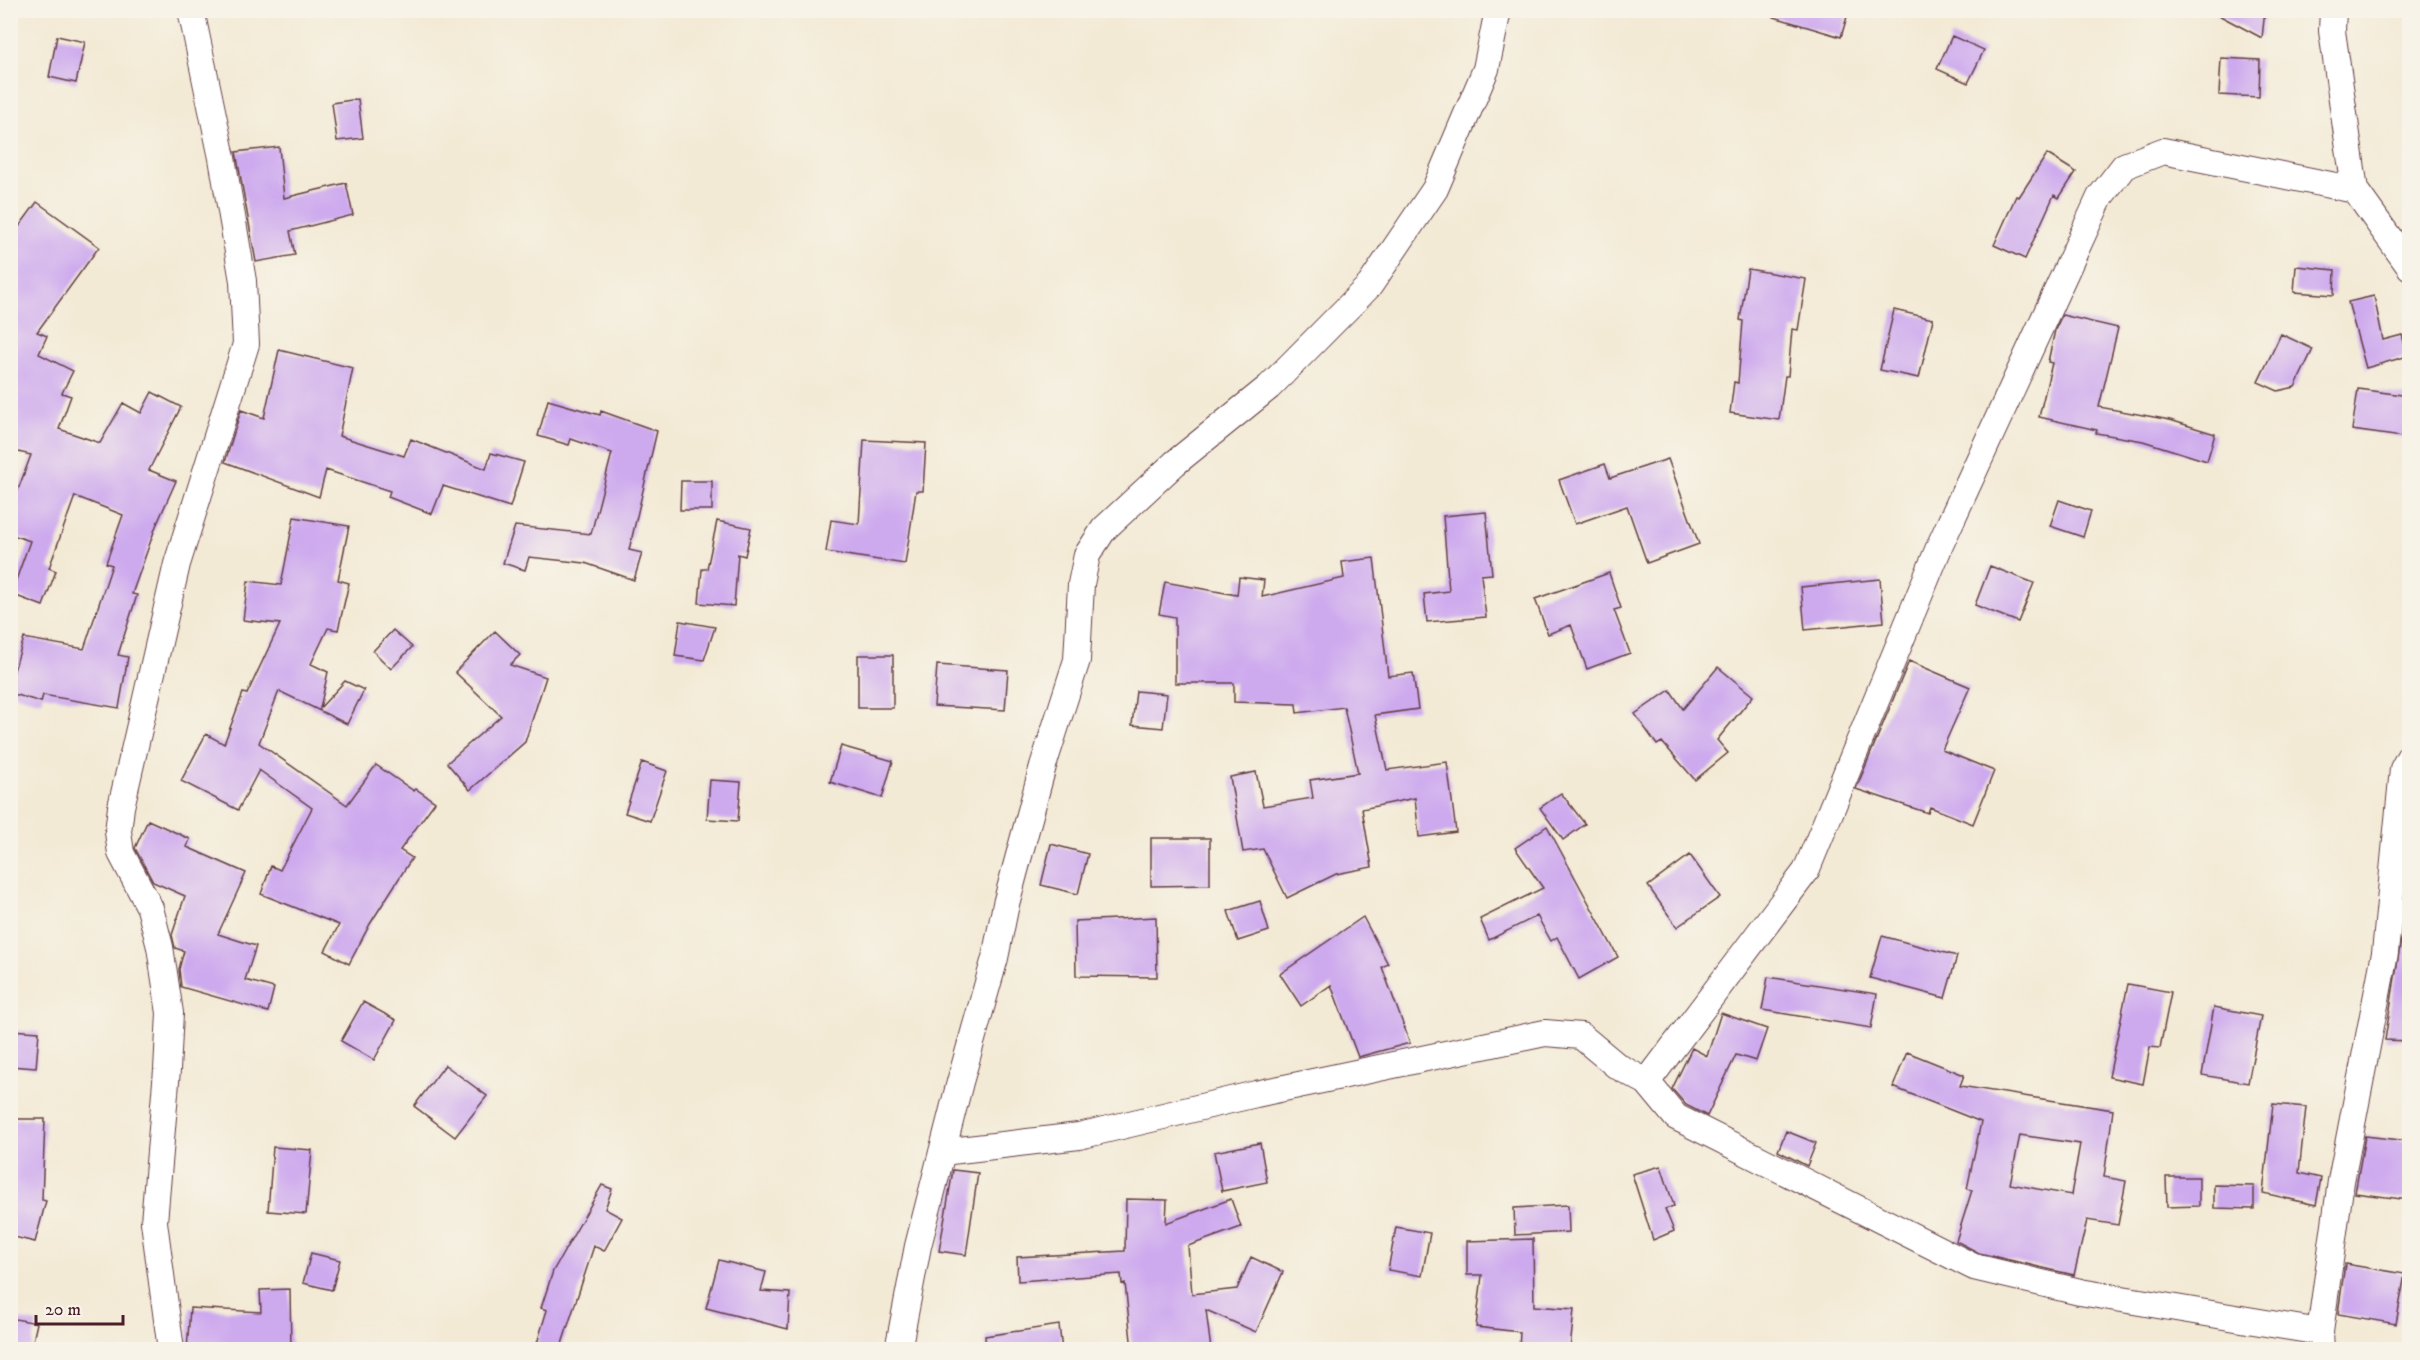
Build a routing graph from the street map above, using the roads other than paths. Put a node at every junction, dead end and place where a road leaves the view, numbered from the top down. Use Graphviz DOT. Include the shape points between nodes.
graph roads {
  1 [pos="192,10"];
  2 [pos="1498,10"];
  3 [pos="2333,10"];
  4 [pos="2355,190"];
  5 [pos="2409,267"];
  6 [pos="2409,756"];
  7 [pos="1647,1082"];
  8 [pos="942,1152"];
  9 [pos="2321,1341"];
  10 [pos="171,1350"];
  11 [pos="898,1350"];
  1 -- 10 [label="street" via="239,258 246,344 177,564 118,832 121,853 150,908 170,1012 154,1222"];
  2 -- 8 [label="street" via="1486,69 1435,189 1370,285 1269,387 1175,463 1104,529 1087,555 1081,584 1077,660 1043,766"];
  3 -- 4 [label="street" via="2332,31"];
  4 -- 5 [label="street"];
  4 -- 7 [label="street" via="2163,151 2124,166 2100,197 1940,545 1806,871"];
  6 -- 9 [label="street" via="2403,769 2385,953 2341,1181"];
  7 -- 8 [label="street" via="1617,1066 1581,1036 1545,1033 1079,1136"];
  7 -- 9 [label="street" via="1676,1117 1974,1267"];
  8 -- 11 [label="street" via="918,1246"];
}
